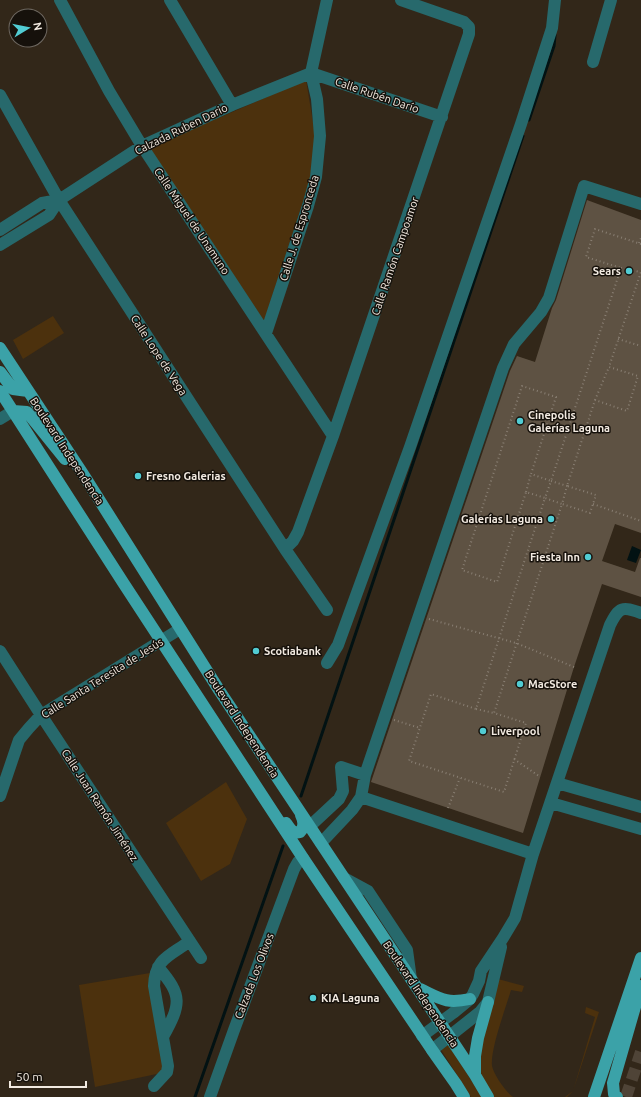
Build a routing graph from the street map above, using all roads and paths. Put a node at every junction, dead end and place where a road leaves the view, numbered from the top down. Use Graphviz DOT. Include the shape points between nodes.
graph roads {
  1 [pos="60,0"];
  2 [pos="170,0"];
  3 [pos="327,0"];
  4 [pos="401,0"];
  5 [pos="555,0"];
  6 [pos="611,0"];
  7 [pos="593,62"];
  8 [pos="312,73"];
  9 [pos="0,95"];
  10 [pos="232,105"];
  11 [pos="442,117"];
  12 [pos="142,146"];
  13 [pos="59,200"];
  14 [pos="641,204"];
  15 [pos="0,230"];
  16 [pos="641,238"];
  17 [pos="640,244"];
  18 [pos="0,245"];
  19 [pos="621,268"];
  20 [pos="641,272"];
  21 [pos="266,333"];
  22 [pos="618,339"];
  23 [pos="641,346"];
  24 [pos="0,348"];
  25 [pos="609,367"];
  26 [pos="0,372"];
  27 [pos="0,391"];
  28 [pos="28,391"];
  29 [pos="595,400"];
  30 [pos="13,411"];
  31 [pos="0,419"];
  32 [pos="333,436"];
  33 [pos="83,474"];
  34 [pos="531,474"];
  35 [pos="551,481"];
  36 [pos="567,486"];
  37 [pos="526,492"];
  38 [pos="545,498"];
  39 [pos="562,504"];
  40 [pos="593,504"];
  41 [pos="641,521"];
  42 [pos="285,549"];
  43 [pos="327,610"];
  44 [pos="641,613"];
  45 [pos="424,618"];
  46 [pos="180,629"];
  47 [pos="499,639"];
  48 [pos="161,641"];
  49 [pos="516,643"];
  50 [pos="0,651"];
  51 [pos="327,662"];
  52 [pos="574,667"];
  53 [pos="476,709"];
  54 [pos="494,712"];
  55 [pos="41,715"];
  56 [pos="390,718"];
  57 [pos="420,728"];
  58 [pos="514,759"];
  59 [pos="247,772"];
  60 [pos="365,775"];
  61 [pos="540,776"];
  62 [pos="460,778"];
  63 [pos="557,783"];
  64 [pos="0,796"];
  65 [pos="362,797"];
  66 [pos="551,803"];
  67 [pos="641,807"];
  68 [pos="448,808"];
  69 [pos="299,811"];
  70 [pos="310,826"];
  71 [pos="641,829"];
  72 [pos="321,843"];
  73 [pos="533,854"];
  74 [pos="303,858"];
  75 [pos="503,938"];
  76 [pos="190,941"];
  77 [pos="201,958"];
  78 [pos="641,958"];
  79 [pos="158,967"];
  80 [pos="414,983"];
  81 [pos="641,986"];
  82 [pos="470,999"];
  83 [pos="488,1002"];
  84 [pos="440,1022"];
  85 [pos="422,1036"];
  86 [pos="450,1036"];
  87 [pos="163,1037"];
  88 [pos="432,1050"];
  89 [pos="475,1075"];
  90 [pos="154,1086"];
  91 [pos="595,1092"];
  92 [pos="210,1097"];
  93 [pos="464,1097"];
  94 [pos="488,1097"];
  95 [pos="587,1097"];
  96 [pos="617,1097"];
  1 -- 12 [label="street, Calle Miguel de Unamuno"];
  2 -- 10 [label="street"];
  3 -- 8 [label="street"];
  4 -- 11 [label="street, Calle Ramón Campoamor" via="464,22 469,27 469,34"];
  5 -- 51 [label="street" via="552,28 476,256 341,638"];
  6 -- 7 [label="street"];
  8 -- 10 [label="street, Calzada Ruben Dario"];
  8 -- 11 [label="street, Calle Rubén Darío"];
  8 -- 21 [label="street, Calle J. de Espronceda" via="318,99 320,136 316,177"];
  9 -- 13 [label="street, Calle Lope de Vega"];
  10 -- 12 [label="street, Calzada Ruben Dario"];
  11 -- 32 [label="street, Calle Ramón Campoamor"];
  12 -- 13 [label="street, Calzada Ruben Dario"];
  12 -- 21 [label="street, Calle Miguel de Unamuno"];
  13 -- 15 [label="street, Calzada Ruben Dario" via="42,203"];
  13 -- 18 [label="street, Calzada Ruben Dario" via="49,215"];
  13 -- 42 [label="street, Calle Lope de Vega"];
  14 -- 60 [label="street" via="584,186 549,298 514,344 503,368"];
  16 -- 17 [label="path"];
  17 -- 19 [label="path" via="595,228 586,257"];
  19 -- 20 [label="path"];
  19 -- 35 [label="path"];
  20 -- 22 [label="path"];
  21 -- 32 [label="street, Calle Miguel de Unamuno"];
  22 -- 23 [label="path"];
  22 -- 25 [label="path"];
  24 -- 28 [label="main road, Boulevard Independencia"];
  25 -- 29 [label="path"];
  25 -- 29 [label="path" via="638,376 627,411"];
  26 -- 28 [label="main road" via="13,389"];
  27 -- 30 [label="main road, Boulevard Independencia"];
  28 -- 33 [label="main road, Boulevard Independencia"];
  29 -- 36 [label="path"];
  30 -- 31 [label="street"];
  30 -- 33 [label="main road" via="27,412 68,461"];
  30 -- 48 [label="main road, Boulevard Independencia"];
  32 -- 42 [label="street, Calle Ramón Campoamor" via="298,532"];
  33 -- 46 [label="main road, Boulevard Independencia"];
  34 -- 35 [label="path"];
  34 -- 37 [label="path"];
  34 -- 37 [label="path" via="556,397 522,386 462,570 497,582"];
  35 -- 36 [label="path"];
  35 -- 38 [label="path"];
  36 -- 39 [label="path"];
  36 -- 40 [label="path" via="596,495"];
  37 -- 38 [label="path"];
  38 -- 39 [label="path"];
  38 -- 47 [label="path"];
  39 -- 40 [label="path" via="590,513"];
  39 -- 49 [label="path"];
  40 -- 41 [label="path"];
  42 -- 43 [label="street, Calle Lope de Vega"];
  44 -- 63 [label="street" via="627,608 616,612"];
  45 -- 47 [label="path"];
  46 -- 48 [label="street, Calle Santa Teresita de Jesús"];
  46 -- 69 [label="main road, Boulevard Independencia"];
  47 -- 49 [label="path"];
  47 -- 53 [label="path"];
  48 -- 55 [label="street, Calle Santa Teresita de Jesús"];
  48 -- 59 [label="main road, Boulevard Independencia"];
  49 -- 52 [label="path"];
  49 -- 54 [label="path"];
  50 -- 55 [label="street, Calle Juan Ramón Jiménez"];
  53 -- 54 [label="path"];
  53 -- 57 [label="path" via="431,694"];
  54 -- 58 [label="path" via="526,724"];
  55 -- 64 [label="street, Calle Santa Teresita de Jesús" via="19,740"];
  55 -- 76 [label="street, Calle Juan Ramón Jiménez"];
  56 -- 57 [label="path"];
  57 -- 62 [label="path" via="409,761"];
  58 -- 61 [label="path"];
  58 -- 62 [label="path" via="504,792"];
  59 -- 69 [label="main road" via="292,832 296,833 303,829 304,824"];
  59 -- 74 [label="main road, Boulevard Independencia"];
  60 -- 65 [label="street"];
  60 -- 70 [label="street" via="341,767 343,791 339,799"];
  62 -- 68 [label="path"];
  63 -- 66 [label="street"];
  63 -- 67 [label="street"];
  65 -- 72 [label="street"];
  65 -- 73 [label="street"];
  66 -- 71 [label="street"];
  66 -- 73 [label="street"];
  69 -- 70 [label="main road, Boulevard Independencia"];
  70 -- 72 [label="main road, Boulevard Independencia"];
  72 -- 80 [label="main road, Boulevard Independencia"];
  73 -- 75 [label="street" via="515,918"];
  74 -- 85 [label="main road, Boulevard Independencia"];
  74 -- 92 [label="street, Calzada Los Olivos" via="294,869"];
  75 -- 82 [label="street" via="481,971"];
  75 -- 83 [label="street"];
  76 -- 77 [label="street, Calle Juan Ramón Jiménez"];
  76 -- 79 [label="street"];
  78 -- 91 [label="main road"];
  79 -- 87 [label="street" via="154,975 154,986"];
  79 -- 87 [label="street" via="171,982 177,1005"];
  80 -- 82 [label="main road" via="435,998 448,1001"];
  80 -- 84 [label="main road, Boulevard Independencia"];
  81 -- 96 [label="main road" via="613,1083 614,1094"];
  82 -- 84 [label="street"];
  83 -- 86 [label="street" via="480,1012"];
  83 -- 89 [label="main road" via="478,1038"];
  84 -- 85 [label="street"];
  84 -- 86 [label="main road, Boulevard Independencia"];
  85 -- 88 [label="main road, Boulevard Independencia"];
  86 -- 88 [label="street"];
  86 -- 89 [label="main road, Boulevard Independencia"];
  87 -- 90 [label="street" via="167,1070"];
  88 -- 93 [label="main road, Boulevard Independencia"];
  89 -- 94 [label="main road, Boulevard Independencia"];
  91 -- 95 [label="main road"];
}
